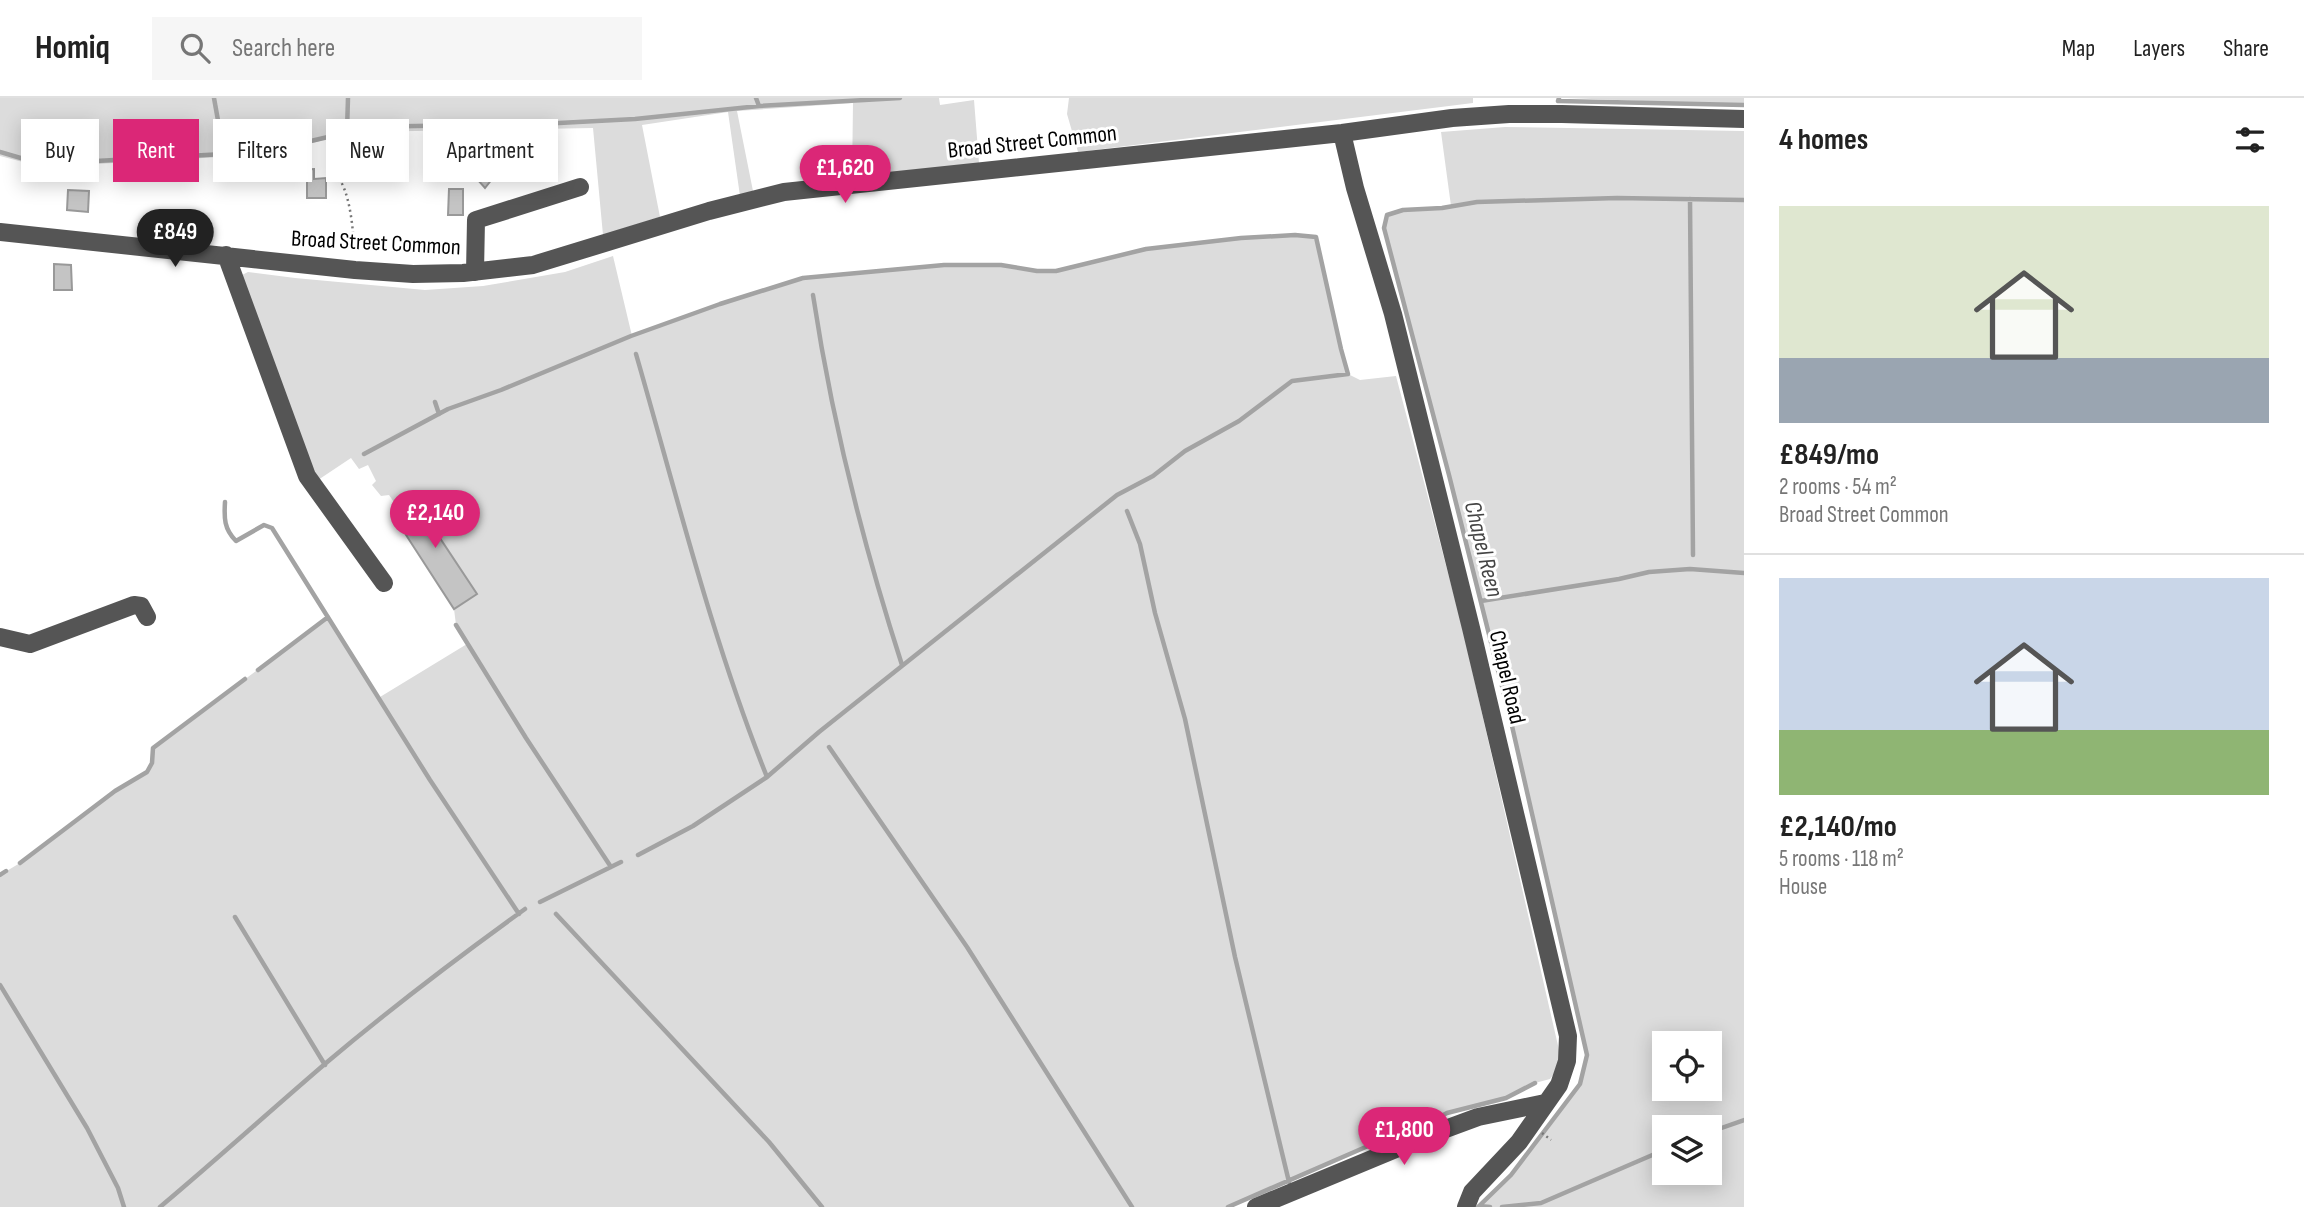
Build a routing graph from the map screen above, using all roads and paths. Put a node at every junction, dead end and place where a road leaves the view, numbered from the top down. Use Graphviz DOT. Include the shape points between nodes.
graph roads {
  1 [pos="1744,119"];
  2 [pos="1342,133"];
  3 [pos="341,182"];
  4 [pos="580,187"];
  5 [pos="0,232"];
  6 [pos="226,255"];
  7 [pos="355,270"];
  8 [pos="475,272"];
  9 [pos="384,583"];
  10 [pos="147,617"];
  11 [pos="0,637"];
  12 [pos="1545,1103"];
  13 [pos="1256,1207"];
  14 [pos="1466,1207"];
  1 -- 2 [label="street, Broad Street Common" via="1509,114"];
  2 -- 8 [label="street, Broad Street Common" via="784,192 533,265"];
  2 -- 12 [label="street, Chapel Road" via="1394,314 1568,1037 1559,1085"];
  3 -- 7 [label="path"];
  4 -- 8 [label="street" via="476,220"];
  5 -- 6 [label="street, Broad Street Common"];
  6 -- 7 [label="street, Broad Street Common"];
  6 -- 9 [label="street" via="307,476"];
  7 -- 8 [label="street, Broad Street Common"];
  10 -- 11 [label="street" via="141,606 134,605 30,644"];
  12 -- 13 [label="street" via="1478,1117"];
  12 -- 14 [label="street, Chapel Road" via="1520,1142 1472,1192"];
}
